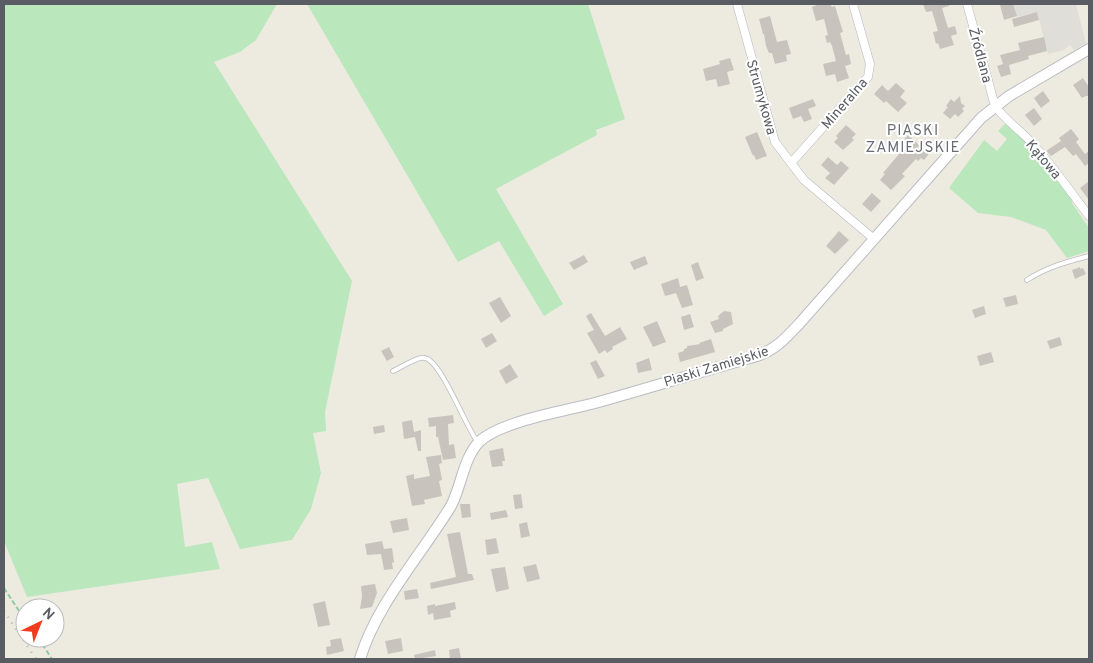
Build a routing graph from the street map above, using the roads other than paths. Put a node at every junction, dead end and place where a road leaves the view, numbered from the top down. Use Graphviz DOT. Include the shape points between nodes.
graph roads {
  1 [pos="737,4"];
  2 [pos="853,4"];
  3 [pos="967,4"];
  4 [pos="1089,49"];
  5 [pos="995,106"];
  6 [pos="791,163"];
  7 [pos="1089,216"];
  8 [pos="874,240"];
  9 [pos="1089,256"];
  10 [pos="1027,280"];
  11 [pos="393,371"];
  12 [pos="478,443"];
  13 [pos="360,659"];
  1 -- 6 [label="street, Strumykowa" via="775,142"];
  2 -- 6 [label="street, Mineralna" via="870,64 868,77"];
  3 -- 5 [label="street, Źródlana"];
  4 -- 5 [label="street, Piaski Zamiejskie"];
  5 -- 7 [label="street, Kątowa" via="1050,164"];
  5 -- 8 [label="street, Piaski Zamiejskie"];
  6 -- 8 [label="street, Strumykowa" via="804,180"];
  8 -- 12 [label="street, Piaski Zamiejskie" via="800,324 769,351 506,426"];
  9 -- 10 [label="lane" via="1056,264"];
  11 -- 12 [label="lane" via="420,358 432,361 443,375"];
  12 -- 13 [label="street, Piaski Zamiejskie" via="467,461 451,506 381,612"];
}
